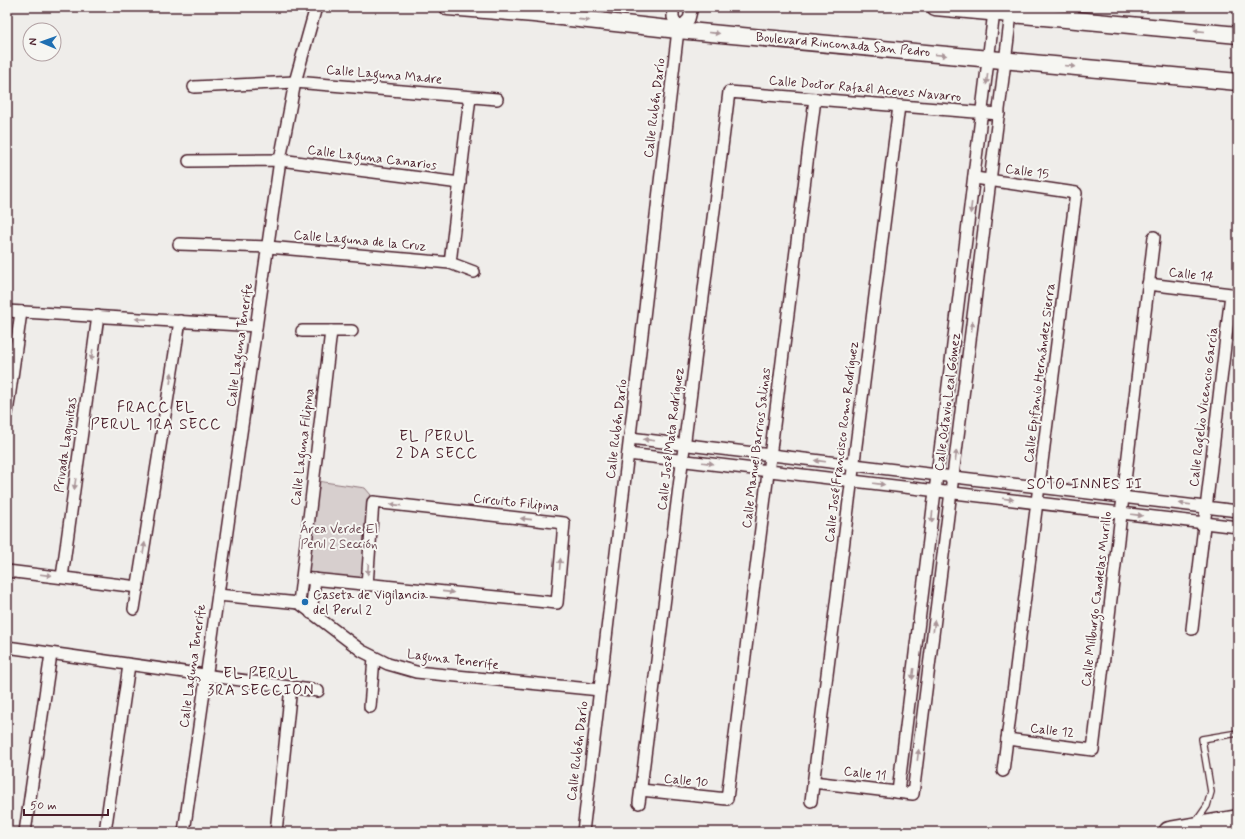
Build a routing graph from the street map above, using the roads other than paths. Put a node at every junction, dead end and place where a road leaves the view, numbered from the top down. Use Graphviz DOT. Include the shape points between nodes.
graph roads {
  1 [pos="316,7"];
  2 [pos="448,7"];
  3 [pos="673,7"];
  4 [pos="692,7"];
  5 [pos="935,7"];
  6 [pos="994,12"];
  7 [pos="1011,14"];
  8 [pos="678,30"];
  9 [pos="1238,35"];
  10 [pos="989,59"];
  11 [pos="1005,61"];
  12 [pos="295,82"];
  13 [pos="1238,82"];
  14 [pos="194,87"];
  15 [pos="729,92"];
  16 [pos="470,97"];
  17 [pos="497,99"];
  18 [pos="815,99"];
  19 [pos="899,106"];
  20 [pos="983,113"];
  21 [pos="999,114"];
  22 [pos="188,160"];
  23 [pos="280,160"];
  24 [pos="975,178"];
  25 [pos="990,181"];
  26 [pos="460,183"];
  27 [pos="1076,193"];
  28 [pos="1154,237"];
  29 [pos="179,244"];
  30 [pos="268,247"];
  31 [pos="450,263"];
  32 [pos="474,272"];
  33 [pos="1148,284"];
  34 [pos="1231,294"];
  35 [pos="7,311"];
  36 [pos="21,312"];
  37 [pos="98,316"];
  38 [pos="180,321"];
  39 [pos="256,326"];
  40 [pos="302,331"];
  41 [pos="331,331"];
  42 [pos="352,331"];
  43 [pos="7,413"];
  44 [pos="630,438"];
  45 [pos="685,444"];
  46 [pos="628,454"];
  47 [pos="770,455"];
  48 [pos="682,460"];
  49 [pos="854,465"];
  50 [pos="768,471"];
  51 [pos="938,475"];
  52 [pos="953,477"];
  53 [pos="852,481"];
  54 [pos="1039,487"];
  55 [pos="936,491"];
  56 [pos="951,492"];
  57 [pos="1123,497"];
  58 [pos="1037,503"];
  59 [pos="1206,507"];
  60 [pos="1238,511"];
  61 [pos="1121,513"];
  62 [pos="1204,523"];
  63 [pos="1238,527"];
  64 [pos="7,571"];
  65 [pos="62,577"];
  66 [pos="302,578"];
  67 [pos="315,579"];
  68 [pos="367,585"];
  69 [pos="138,587"];
  70 [pos="218,595"];
  71 [pos="299,603"];
  72 [pos="134,609"];
  73 [pos="311,613"];
  74 [pos="1192,629"];
  75 [pos="7,648"];
  76 [pos="51,654"];
  77 [pos="374,658"];
  78 [pos="129,665"];
  79 [pos="206,676"];
  80 [pos="291,688"];
  81 [pos="600,690"];
  82 [pos="318,691"];
  83 [pos="370,707"];
  84 [pos="1238,733"];
  85 [pos="1007,739"];
  86 [pos="1093,750"];
  87 [pos="1003,771"];
  88 [pos="814,782"];
  89 [pos="641,790"];
  90 [pos="898,792"];
  91 [pos="913,794"];
  92 [pos="727,799"];
  93 [pos="811,802"];
  94 [pos="639,803"];
  95 [pos="1238,820"];
  96 [pos="1190,828"];
  97 [pos="25,832"];
  98 [pos="104,832"];
  99 [pos="184,832"];
  100 [pos="276,832"];
  101 [pos="583,832"];
  102 [pos="1169,832"];
  1 -- 12 [label="street, Calle Laguna Tenerife"];
  2 -- 8 [label="street, Boulevard Rinconada San Pedro, one-way"];
  3 -- 8 [label="street, Calle Rubén Darío" via="673,17"];
  4 -- 8 [label="street" via="689,19"];
  5 -- 6 [label="street"];
  6 -- 7 [label="street"];
  6 -- 10 [label="street, Calle Octavio Leal Gómez"];
  9 -- 7 [label="street, one-way"];
  7 -- 11 [label="street, Calle Octavio Leal Gómez"];
  8 -- 10 [label="street, Boulevard Rinconada San Pedro, one-way"];
  8 -- 44 [label="street, Calle Rubén Darío"];
  10 -- 11 [label="street, Boulevard Rinconada San Pedro"];
  10 -- 20 [label="street, Calle Octavio Leal Gómez, one-way"];
  11 -- 13 [label="street, Boulevard Rinconada San Pedro, one-way"];
  11 -- 21 [label="street, Calle Octavio Leal Gómez"];
  12 -- 14 [label="street, Calle Laguna Madre"];
  12 -- 16 [label="street, Calle Laguna Madre"];
  12 -- 23 [label="street, Calle Laguna Tenerife"];
  15 -- 18 [label="street, Calle Doctor Rafaél Aceves Navarro"];
  15 -- 45 [label="street, Calle José Mata Rodríguez"];
  16 -- 17 [label="street, Calle Laguna Madre"];
  16 -- 26 [label="street"];
  18 -- 19 [label="street, Calle Doctor Rafaél Aceves Navarro"];
  18 -- 47 [label="street, Calle Manuel Barrios Salinas"];
  19 -- 20 [label="street, Calle Doctor Rafaél Aceves Navarro"];
  19 -- 49 [label="street, Calle José Francisco Romo Rodríguez"];
  20 -- 21 [label="street, Calle Doctor Rafaél Aceves Navarro"];
  20 -- 24 [label="street, Calle Octavio Leal Gómez"];
  21 -- 25 [label="street, Calle Octavio Leal Gómez"];
  22 -- 23 [label="street, Calle Laguna Canarios"];
  23 -- 26 [label="street, Calle Laguna Canarios"];
  23 -- 30 [label="street, Calle Laguna Tenerife"];
  24 -- 25 [label="street, Calle 15"];
  24 -- 51 [label="street, Calle Octavio Leal Gómez, one-way"];
  25 -- 27 [label="street, Calle 15"];
  52 -- 25 [label="street, Calle Octavio Leal Gómez, one-way"];
  26 -- 31 [label="street"];
  27 -- 54 [label="street, Calle Epifanio Hernández Sierra"];
  28 -- 33 [label="street, Calle Milburgo Candelas Murillo"];
  29 -- 30 [label="street, Calle Laguna de la Cruz"];
  30 -- 31 [label="street, Calle Laguna de la Cruz"];
  30 -- 39 [label="street, Calle Laguna Tenerife"];
  31 -- 32 [label="street, Calle Laguna de la Cruz"];
  33 -- 34 [label="street, Calle 14"];
  33 -- 57 [label="street, Calle Milburgo Candelas Murillo"];
  34 -- 59 [label="street, Calle Rogelio Vicencio García"];
  35 -- 36 [label="street"];
  36 -- 37 [label="street"];
  36 -- 43 [label="street"];
  38 -- 37 [label="street, one-way"];
  37 -- 65 [label="street, Privada Lagunitas, one-way"];
  38 -- 39 [label="street"];
  69 -- 38 [label="street, one-way"];
  39 -- 70 [label="street, Calle Laguna Tenerife"];
  40 -- 41 [label="street"];
  41 -- 42 [label="street"];
  41 -- 66 [label="street, Calle Laguna Filipina"];
  45 -- 44 [label="street, one-way"];
  44 -- 46 [label="street, Calle Rubén Darío"];
  45 -- 47 [label="street"];
  45 -- 48 [label="street, Calle José Mata Rodríguez"];
  46 -- 48 [label="street"];
  46 -- 81 [label="street, Calle Rubén Darío"];
  49 -- 47 [label="street, one-way"];
  47 -- 50 [label="street, Calle Manuel Barrios Salinas"];
  48 -- 50 [label="street, one-way"];
  48 -- 89 [label="street, Calle José Mata Rodríguez"];
  49 -- 51 [label="street"];
  49 -- 53 [label="street, Calle José Francisco Romo Rodríguez"];
  50 -- 53 [label="street"];
  50 -- 92 [label="street, Calle Manuel Barrios Salinas"];
  51 -- 52 [label="street"];
  51 -- 55 [label="street, Calle Octavio Leal Gómez"];
  52 -- 54 [label="street"];
  52 -- 56 [label="street, Calle Octavio Leal Gómez"];
  53 -- 55 [label="street, one-way"];
  53 -- 88 [label="street, Calle José Francisco Romo Rodríguez"];
  54 -- 57 [label="street"];
  54 -- 58 [label="street, Calle Epifanio Hernández Sierra"];
  55 -- 56 [label="street"];
  55 -- 90 [label="street, Calle Octavio Leal Gómez, one-way"];
  56 -- 58 [label="street, one-way"];
  91 -- 56 [label="street, Calle Octavio Leal Gómez, one-way"];
  59 -- 57 [label="street, one-way"];
  57 -- 61 [label="street, Calle Milburgo Candelas Murillo"];
  58 -- 61 [label="street"];
  58 -- 85 [label="street, Calle Epifanio Hernández Sierra"];
  59 -- 60 [label="street"];
  59 -- 62 [label="street, Calle Rogelio Vicencio García"];
  61 -- 62 [label="street, one-way"];
  61 -- 86 [label="street, Calle Milburgo Candelas Murillo"];
  62 -- 63 [label="street"];
  62 -- 74 [label="street, Calle Rogelio Vicencio García"];
  64 -- 65 [label="street, one-way"];
  65 -- 69 [label="street"];
  66 -- 67 [label="street, Circuito Filipina"];
  66 -- 71 [label="street, Calle Laguna Filipina"];
  67 -- 68 [label="street, Circuito Filipina"];
  67 -- 73 [label="street"];
  68 -- 68 [label="street, Circuito Filipina, one-way" via="557,603 564,523 373,502"];
  69 -- 72 [label="street"];
  70 -- 71 [label="street"];
  70 -- 79 [label="street, Calle Laguna Tenerife"];
  71 -- 73 [label="street, Laguna Tenerife"];
  73 -- 77 [label="street, Laguna Tenerife"];
  75 -- 76 [label="street"];
  76 -- 78 [label="street"];
  76 -- 97 [label="street"];
  77 -- 81 [label="street, Laguna Tenerife" via="416,672"];
  77 -- 83 [label="street"];
  78 -- 79 [label="street"];
  78 -- 98 [label="street"];
  79 -- 80 [label="street"];
  79 -- 99 [label="street, Calle Laguna Tenerife"];
  80 -- 82 [label="street"];
  80 -- 100 [label="street"];
  81 -- 101 [label="street, Calle Rubén Darío"];
  84 -- 96 [label="lane" via="1202,739 1211,792 1207,806"];
  85 -- 86 [label="street, Calle 12"];
  85 -- 87 [label="street, Calle Epifanio Hernández Sierra"];
  88 -- 90 [label="street, Calle 11"];
  88 -- 93 [label="street, Calle José Francisco Romo Rodríguez"];
  89 -- 92 [label="street, Calle 10"];
  89 -- 94 [label="street, Calle José Mata Rodríguez"];
  90 -- 91 [label="street, Calle 11"];
  95 -- 96 [label="highway"];
  96 -- 102 [label="highway"];
}
